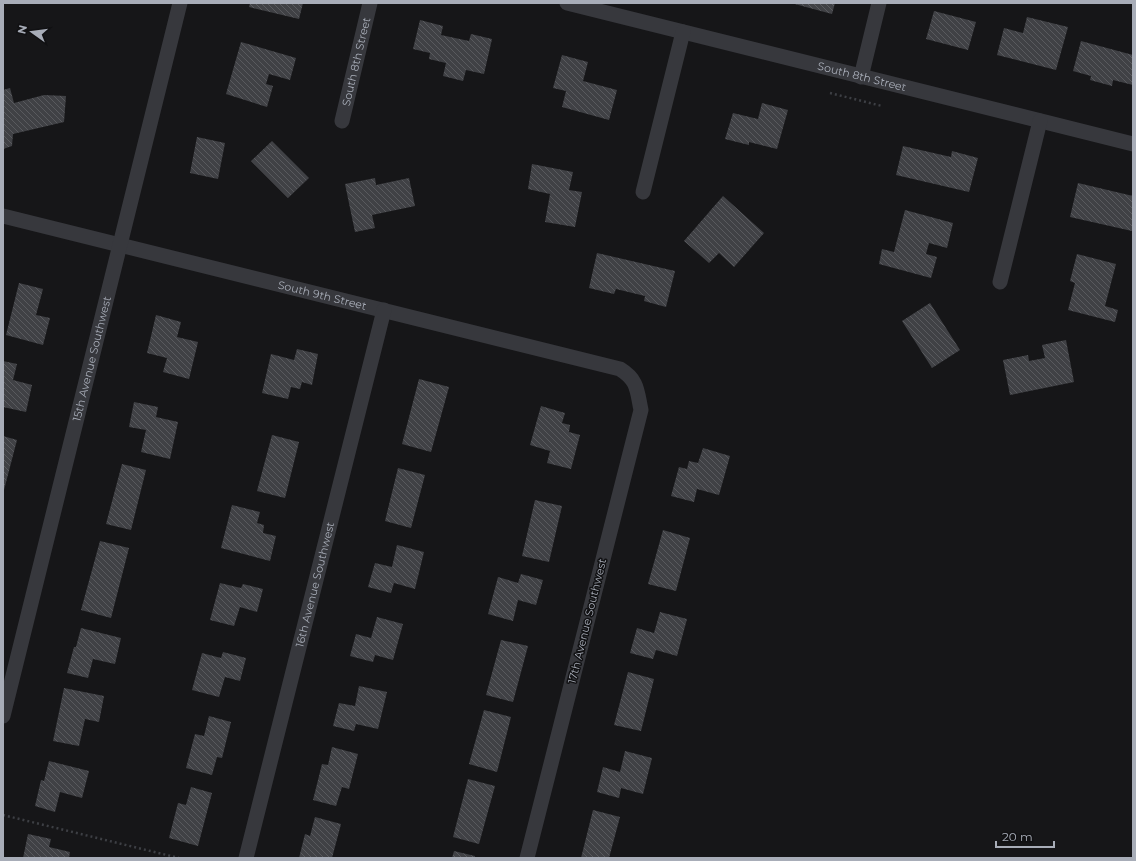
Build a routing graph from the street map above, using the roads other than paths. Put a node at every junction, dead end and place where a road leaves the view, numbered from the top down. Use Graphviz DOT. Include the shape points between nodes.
graph roads {
  1 [pos="180,3"];
  2 [pos="370,3"];
  3 [pos="567,3"];
  4 [pos="879,3"];
  5 [pos="683,32"];
  6 [pos="861,77"];
  7 [pos="342,121"];
  8 [pos="1040,121"];
  9 [pos="1133,144"];
  10 [pos="643,192"];
  11 [pos="3,216"];
  12 [pos="120,246"];
  13 [pos="1000,282"];
  14 [pos="384,310"];
  15 [pos="636,384"];
  16 [pos="3,716"];
  17 [pos="246,858"];
  18 [pos="527,858"];
  1 -- 12 [label="street, 15th Avenue Southwest"];
  2 -- 7 [label="street, South 8th Street"];
  3 -- 5 [label="street, South 8th Street"];
  4 -- 6 [label="street"];
  5 -- 6 [label="street, South 8th Street"];
  5 -- 10 [label="street"];
  6 -- 8 [label="street, South 8th Street"];
  8 -- 9 [label="street, South 8th Street"];
  8 -- 13 [label="street"];
  11 -- 12 [label="street, South 9th Street"];
  12 -- 14 [label="street, South 9th Street"];
  12 -- 16 [label="street, 15th Avenue Southwest"];
  14 -- 15 [label="street, South 9th Street" via="620,369 629,374"];
  14 -- 17 [label="street, 16th Avenue Southwest"];
  15 -- 18 [label="street, 17th Avenue Southwest" via="641,410"];
}
